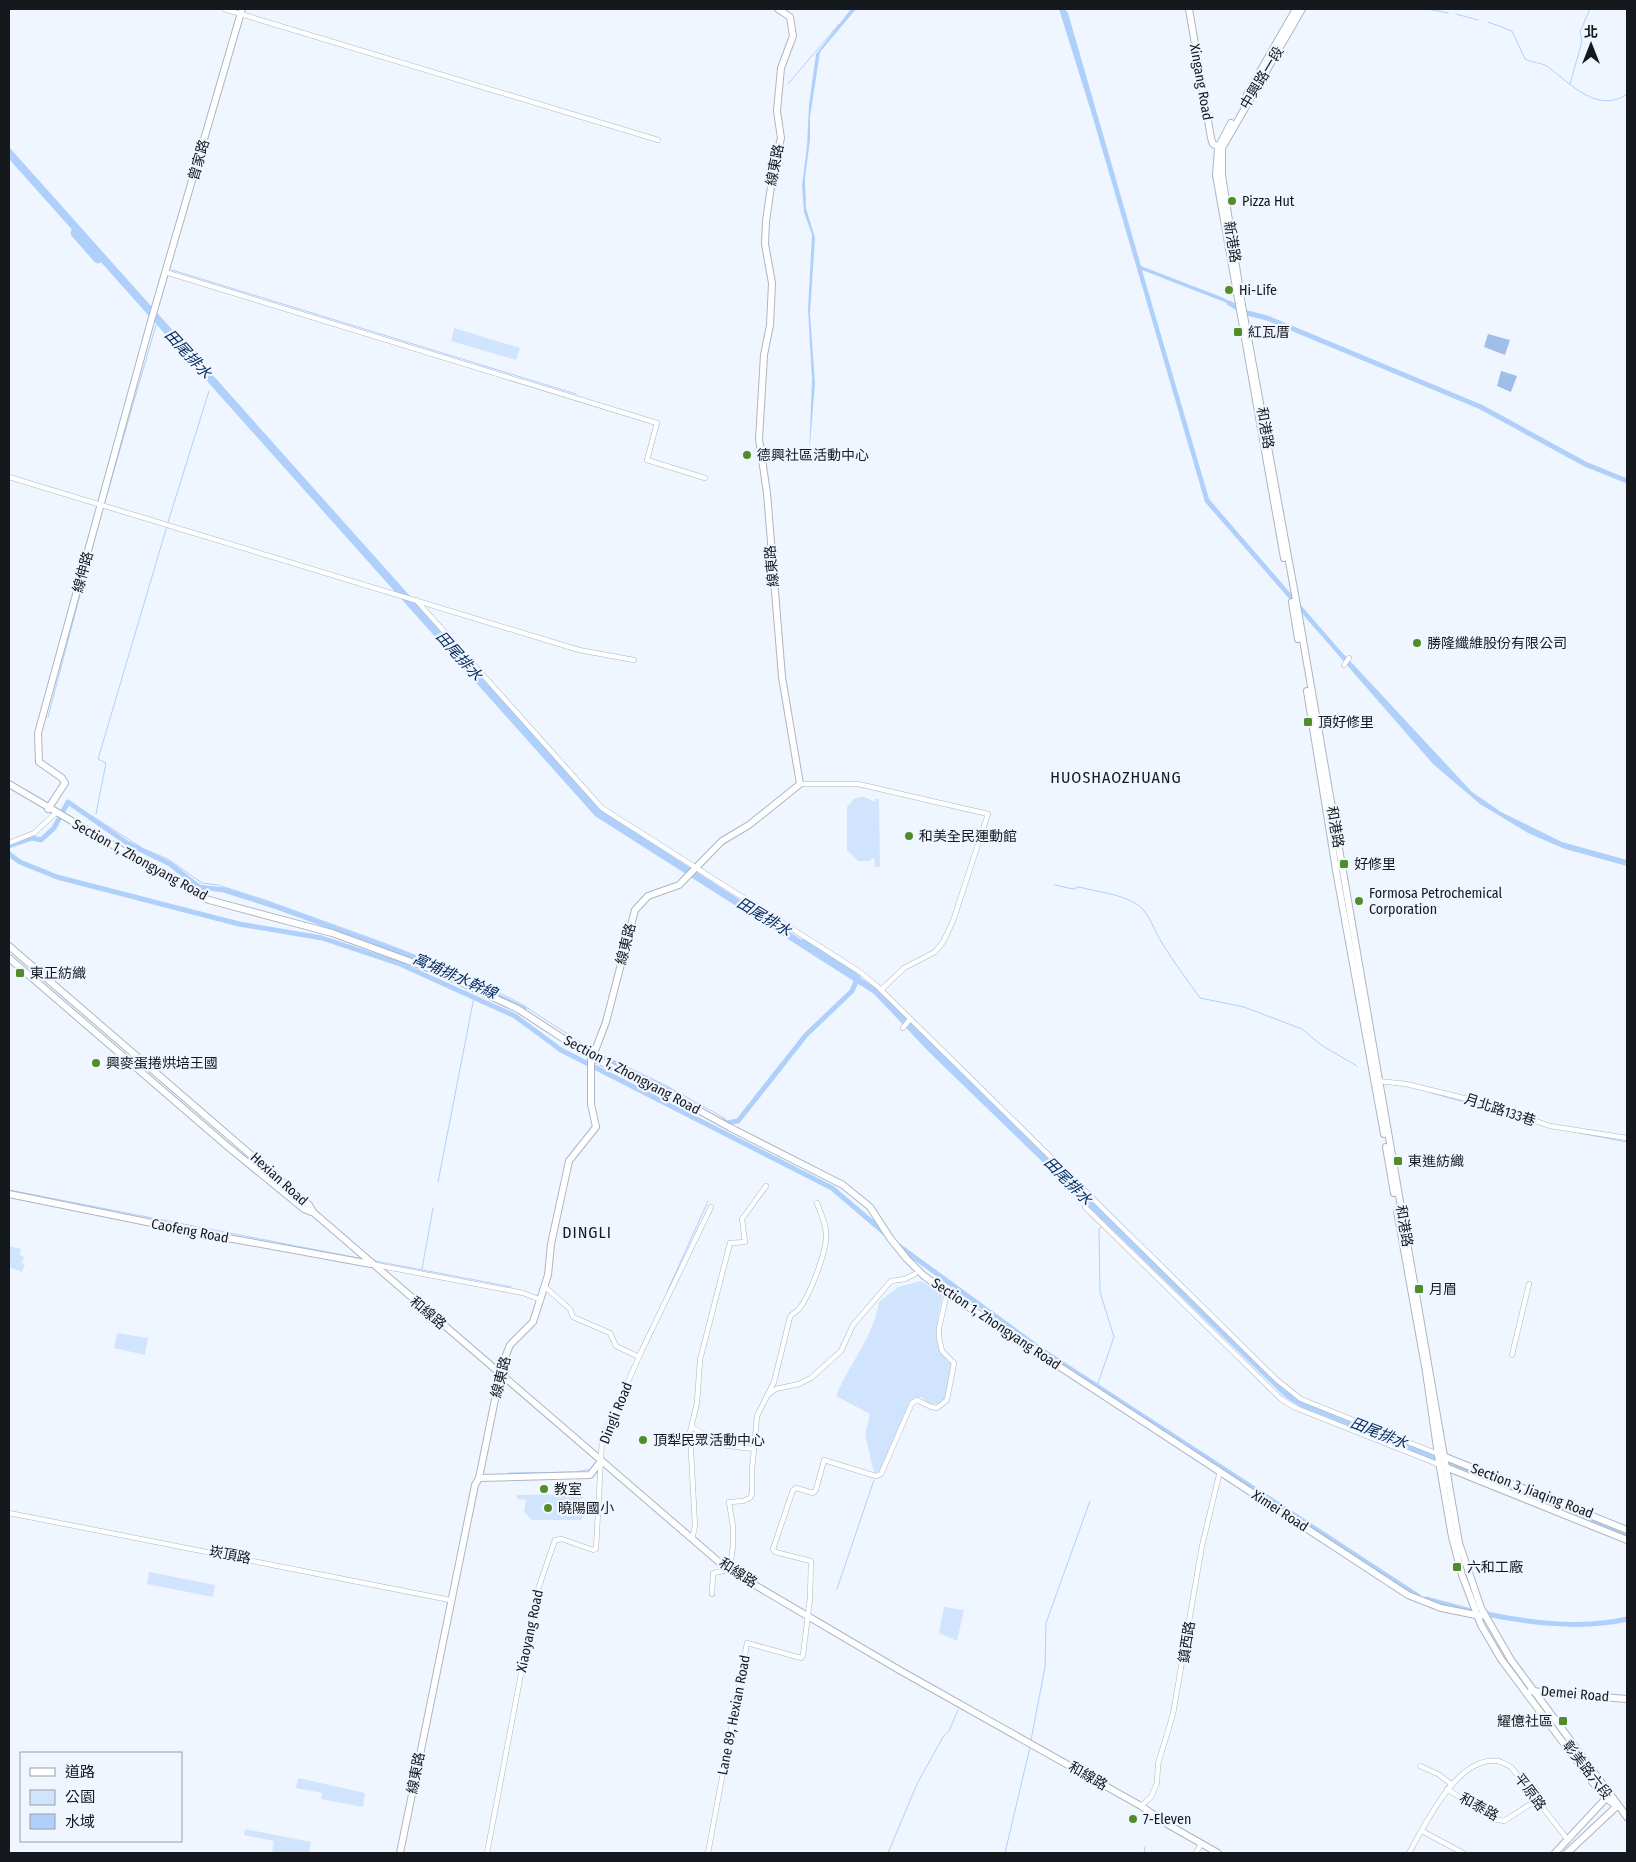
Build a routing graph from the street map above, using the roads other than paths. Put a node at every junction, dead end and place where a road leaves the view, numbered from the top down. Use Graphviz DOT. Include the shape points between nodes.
graph roads {
  1 [pos="224,9"];
  2 [pos="778,9"];
  3 [pos="1189,9"];
  4 [pos="1296,9"];
  5 [pos="1302,9"];
  6 [pos="242,11"];
  7 [pos="658,140"];
  8 [pos="1220,148"];
  9 [pos="165,272"];
  10 [pos="1242,316"];
  11 [pos="150,321"];
  12 [pos="9,477"];
  13 [pos="705,478"];
  14 [pos="102,504"];
  15 [pos="416,600"];
  16 [pos="1350,658"];
  17 [pos="634,660"];
  18 [pos="1344,666"];
  19 [pos="800,784"];
  20 [pos="9,787"];
  21 [pos="48,808"];
  22 [pos="56,813"];
  23 [pos="9,843"];
  24 [pos="696,868"];
  25 [pos="9,946"];
  26 [pos="9,958"];
  27 [pos="881,990"];
  28 [pos="910,1019"];
  29 [pos="90,1022"];
  30 [pos="904,1028"];
  31 [pos="593,1057"];
  32 [pos="1377,1081"];
  33 [pos="1627,1138"];
  34 [pos="766,1186"];
  35 [pos="9,1194"];
  36 [pos="817,1204"];
  37 [pos="711,1206"];
  38 [pos="1085,1207"];
  39 [pos="314,1213"];
  40 [pos="372,1265"];
  41 [pos="915,1274"];
  42 [pos="1529,1284"];
  43 [pos="545,1287"];
  44 [pos="947,1294"];
  45 [pos="541,1300"];
  46 [pos="1512,1355"];
  47 [pos="639,1357"];
  48 [pos="500,1374"];
  49 [pos="1085,1384"];
  50 [pos="768,1394"];
  51 [pos="1301,1400"];
  52 [pos="1296,1408"];
  53 [pos="692,1427"];
  54 [pos="754,1449"];
  55 [pos="1442,1460"];
  56 [pos="601,1461"];
  57 [pos="1220,1471"];
  58 [pos="479,1478"];
  59 [pos="9,1513"];
  60 [pos="1627,1530"];
  61 [pos="692,1538"];
  62 [pos="1627,1540"];
  63 [pos="726,1568"];
  64 [pos="712,1594"];
  65 [pos="450,1600"];
  66 [pos="1481,1613"];
  67 [pos="807,1616"];
  68 [pos="1508,1654"];
  69 [pos="1501,1659"];
  70 [pos="1524,1691"];
  71 [pos="1533,1691"];
  72 [pos="1627,1699"];
  73 [pos="1420,1766"];
  74 [pos="1452,1784"];
  75 [pos="1447,1789"];
  76 [pos="1608,1796"];
  77 [pos="1536,1801"];
  78 [pos="1140,1806"];
  79 [pos="1617,1806"];
  80 [pos="1627,1817"];
  81 [pos="1422,1831"];
  82 [pos="1568,1840"];
  83 [pos="1201,1844"];
  84 [pos="400,1853"];
  85 [pos="487,1853"];
  86 [pos="708,1853"];
  87 [pos="1196,1853"];
  88 [pos="1218,1853"];
  89 [pos="1409,1853"];
  90 [pos="1463,1853"];
  91 [pos="1555,1853"];
  92 [pos="1567,1853"];
  1 -- 6 [label="street"];
  2 -- 19 [label="street, 線東路" via="790,17 793,30 781,68 777,110 781,138 774,166 765,244 772,283 759,439 767,493 782,677"];
  3 -- 8 [label="street, Xingang Road" via="1209,129 1213,144"];
  4 -- 8 [label="street, 中興路一段"];
  5 -- 8 [label="street, 中興路一段"];
  6 -- 7 [label="street"];
  6 -- 9 [label="street, 曾家路"];
  8 -- 10 [label="street, 新港路"];
  9 -- 11 [label="street, 曾家路"];
  9 -- 13 [label="street" via="658,423 647,460"];
  10 -- 32 [label="street, 和港路"];
  11 -- 14 [label="street, 線伸路"];
  12 -- 14 [label="street"];
  14 -- 15 [label="street"];
  14 -- 21 [label="street, 線伸路" via="38,733 39,762 65,783"];
  15 -- 17 [label="street" via="579,650"];
  15 -- 24 [label="street" via="602,808"];
  16 -- 18 [label="street"];
  19 -- 24 [label="street, 線東路" via="749,825 722,841"];
  19 -- 27 [label="street" via="858,784 988,814 943,942 935,952 900,972"];
  20 -- 21 [label="street, Section 1, Zhongyang Road"];
  21 -- 22 [label="street, Section 1, Zhongyang Road"];
  22 -- 23 [label="street" via="29,836"];
  22 -- 31 [label="street, Section 1, Zhongyang Road" via="208,900 332,933 439,972 518,1009"];
  24 -- 27 [label="street" via="860,972"];
  24 -- 31 [label="street, 線東路" via="679,885 648,896 635,910 626,952"];
  25 -- 29 [label="street, Hexian Road"];
  26 -- 29 [label="street, Hexian Road"];
  27 -- 28 [label="street"];
  28 -- 30 [label="street"];
  28 -- 51 [label="street"];
  29 -- 39 [label="street, Hexian Road" via="229,1134"];
  29 -- 39 [label="street, Hexian Road" via="227,1146 304,1209"];
  31 -- 43 [label="street, 線東路" via="591,1104 596,1127 570,1161"];
  31 -- 44 [label="street, Section 1, Zhongyang Road" via="834,1180 870,1207 890,1238 923,1275"];
  32 -- 33 [label="street, 月北路133巷" via="1406,1084 1484,1104 1550,1126"];
  32 -- 55 [label="street, 和港路"];
  34 -- 53 [label="street" via="742,1219 745,1242 731,1242 723,1267 700,1360"];
  35 -- 40 [label="street, Caofeng Road"];
  36 -- 50 [label="street" via="826,1226 822,1258 807,1295 790,1317"];
  37 -- 47 [label="street, Dingli Road"];
  38 -- 52 [label="street" via="1281,1399"];
  39 -- 40 [label="street, 和線路"];
  40 -- 45 [label="street" via="523,1293"];
  40 -- 48 [label="street, 和線路"];
  41 -- 50 [label="street" via="891,1281 853,1325 841,1350 811,1378"];
  42 -- 46 [label="street"];
  43 -- 45 [label="street, 線東路"];
  43 -- 47 [label="street" via="570,1309 573,1317 610,1333 616,1346"];
  44 -- 49 [label="street, Section 1, Zhongyang Road"];
  44 -- 67 [label="street" via="939,1328 942,1351 954,1363 947,1400 937,1408 917,1400 912,1403 881,1474 876,1476 824,1460 816,1490 812,1493 793,1490 773,1549 774,1552 811,1561"];
  45 -- 48 [label="street, 線東路" via="533,1322 510,1345"];
  47 -- 56 [label="street, Dingli Road" via="602,1440"];
  48 -- 56 [label="street, 和線路"];
  48 -- 58 [label="street, 線東路"];
  49 -- 57 [label="street, Ximei Road"];
  50 -- 54 [label="street" via="757,1416"];
  51 -- 52 [label="street"];
  51 -- 55 [label="street"];
  52 -- 55 [label="street"];
  53 -- 54 [label="street" via="722,1445"];
  53 -- 61 [label="street" via="695,1526"];
  54 -- 63 [label="street" via="752,1494 743,1501 729,1502 733,1546"];
  55 -- 60 [label="street, Section 3, Jiaqing Road"];
  55 -- 62 [label="street, Section 3, Jiaqing Road"];
  55 -- 66 [label="street, 和港路" via="1459,1543"];
  56 -- 58 [label="street, Dingli Road" via="590,1475"];
  56 -- 61 [label="street, 和線路"];
  56 -- 85 [label="street, Xiaoyang Road" via="596,1549 555,1540 536,1595"];
  57 -- 66 [label="street, Ximei Road" via="1408,1594 1441,1608"];
  57 -- 78 [label="street, 鎮西路" via="1202,1546 1173,1714 1158,1764 1157,1783 1151,1797"];
  58 -- 65 [label="street, 線東路"];
  59 -- 65 [label="street, 崁頂路"];
  61 -- 63 [label="street, 和線路"];
  63 -- 64 [label="street" via="713,1574"];
  63 -- 67 [label="street, 和線路"];
  65 -- 84 [label="street, 線東路"];
  66 -- 68 [label="street, 彰美路六段"];
  66 -- 69 [label="street, 彰美路六段"];
  67 -- 78 [label="street, 和線路"];
  67 -- 86 [label="street, Lane 89, Hexian Road" via="801,1658 748,1643"];
  68 -- 69 [label="street"];
  68 -- 71 [label="street, 彰美路六段"];
  69 -- 70 [label="street, 彰美路六段"];
  70 -- 71 [label="street, Demei Road"];
  70 -- 76 [label="street, 彰美路六段"];
  71 -- 72 [label="street, Demei Road"];
  71 -- 76 [label="street, 彰美路六段"];
  73 -- 74 [label="street"];
  74 -- 75 [label="street, 平原路"];
  74 -- 77 [label="street, 平原路" via="1468,1769 1483,1762 1497,1761 1511,1767"];
  75 -- 77 [label="street, 和泰路" via="1494,1819 1504,1821"];
  75 -- 81 [label="street, 平原路"];
  76 -- 79 [label="street, 彰美路六段"];
  76 -- 82 [label="street"];
  77 -- 82 [label="street, 平原路"];
  78 -- 83 [label="street, 和線路"];
  79 -- 80 [label="street, 彰美路六段"];
  79 -- 92 [label="street"];
  81 -- 89 [label="street, 平原路"];
  81 -- 90 [label="street"];
  82 -- 91 [label="street"];
  83 -- 87 [label="street"];
  83 -- 88 [label="street, 和線路"];
}
